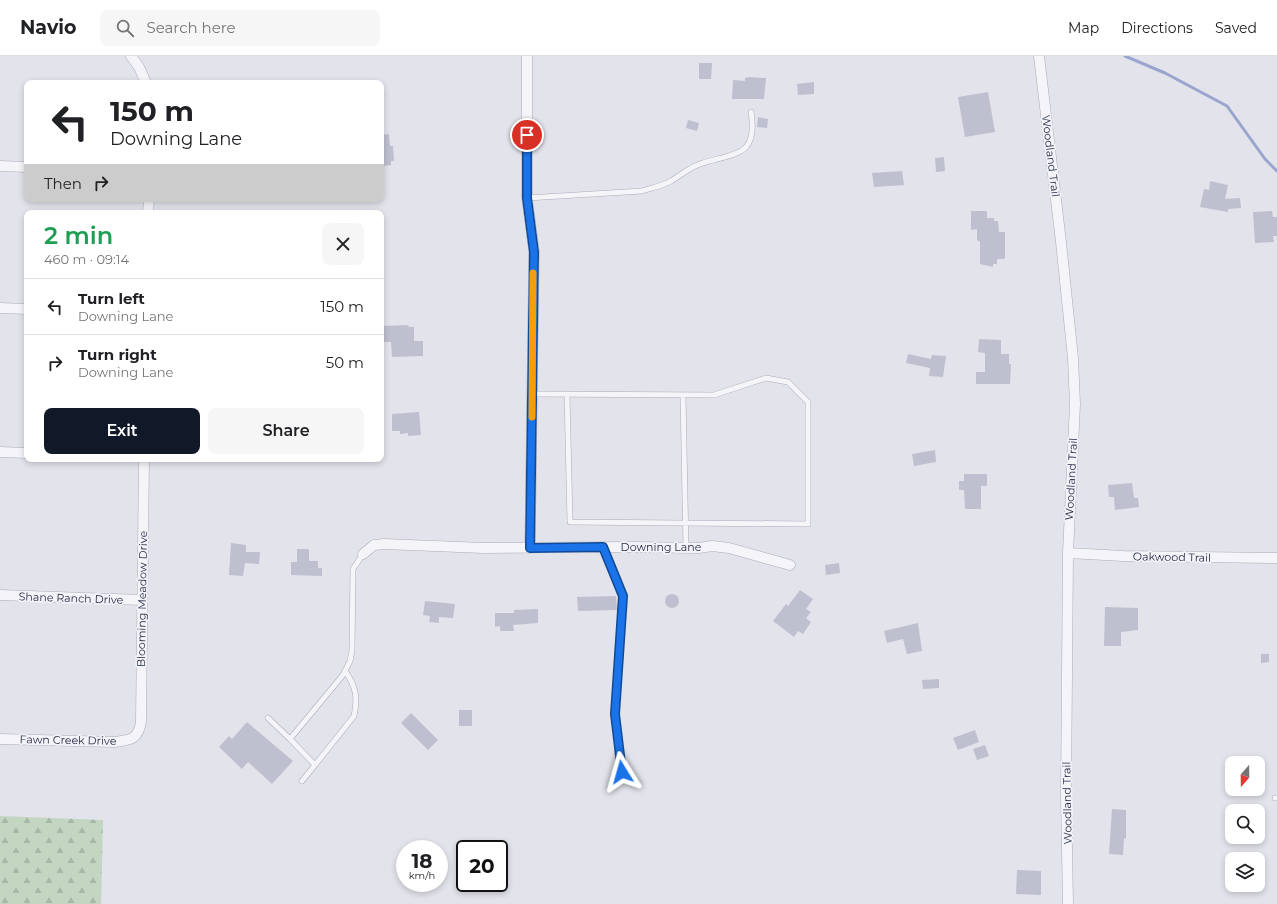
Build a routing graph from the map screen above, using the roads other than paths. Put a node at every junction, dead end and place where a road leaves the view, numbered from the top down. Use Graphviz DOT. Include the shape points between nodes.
graph roads {
  1 [pos="131,56"];
  2 [pos="527,56"];
  3 [pos="1039,56"];
  4 [pos="145,80"];
  5 [pos="751,112"];
  6 [pos="0,166"];
  7 [pos="24,167"];
  8 [pos="527,198"];
  9 [pos="0,308"];
  10 [pos="24,309"];
  11 [pos="532,394"];
  12 [pos="567,394"];
  13 [pos="683,395"];
  14 [pos="0,452"];
  15 [pos="24,453"];
  16 [pos="144,462"];
  17 [pos="686,524"];
  18 [pos="603,547"];
  19 [pos="530,548"];
  20 [pos="686,548"];
  21 [pos="1068,553"];
  22 [pos="363,554"];
  23 [pos="1277,558"];
  24 [pos="790,565"];
  25 [pos="0,595"];
  26 [pos="142,600"];
  27 [pos="344,672"];
  28 [pos="268,718"];
  29 [pos="134,737"];
  30 [pos="0,739"];
  31 [pos="290,739"];
  32 [pos="315,765"];
  33 [pos="622,772"];
  34 [pos="302,781"];
  35 [pos="1068,904"];
  1 -- 4 [label="street"];
  2 -- 8 [label="street"];
  3 -- 21 [label="street, Woodland Trail" via="1057,198 1073,358 1074,427"];
  5 -- 8 [label="lane" via="753,126 745,148 700,163 657,187 642,191"];
  6 -- 7 [label="street"];
  8 -- 11 [label="street" via="534,252"];
  9 -- 10 [label="street"];
  11 -- 12 [label="lane"];
  11 -- 19 [label="street"];
  12 -- 13 [label="lane"];
  12 -- 17 [label="lane" via="570,522"];
  13 -- 17 [label="lane"];
  13 -- 17 [label="lane" via="714,395 766,378 788,382 808,402 808,524"];
  14 -- 15 [label="street"];
  16 -- 26 [label="street, Blooming Meadow Drive"];
  17 -- 20 [label="lane"];
  18 -- 19 [label="street, Downing Lane"];
  18 -- 20 [label="street, Downing Lane"];
  18 -- 33 [label="lane" via="623,596 615,714"];
  19 -- 22 [label="street, Downing Lane" via="384,544 374,545"];
  20 -- 24 [label="street, Downing Lane" via="729,548"];
  21 -- 23 [label="street, Oakwood Trail"];
  21 -- 35 [label="street, Woodland Trail"];
  22 -- 27 [label="lane" via="353,569 352,650"];
  25 -- 26 [label="street, Shane Ranch Drive"];
  26 -- 29 [label="street, Blooming Meadow Drive" via="141,722 139,732"];
  27 -- 31 [label="lane"];
  27 -- 32 [label="lane" via="353,683 356,706 354,716"];
  28 -- 31 [label="lane"];
  29 -- 30 [label="street, Fawn Creek Drive" via="114,742"];
  31 -- 32 [label="lane"];
  32 -- 34 [label="lane"];
}
